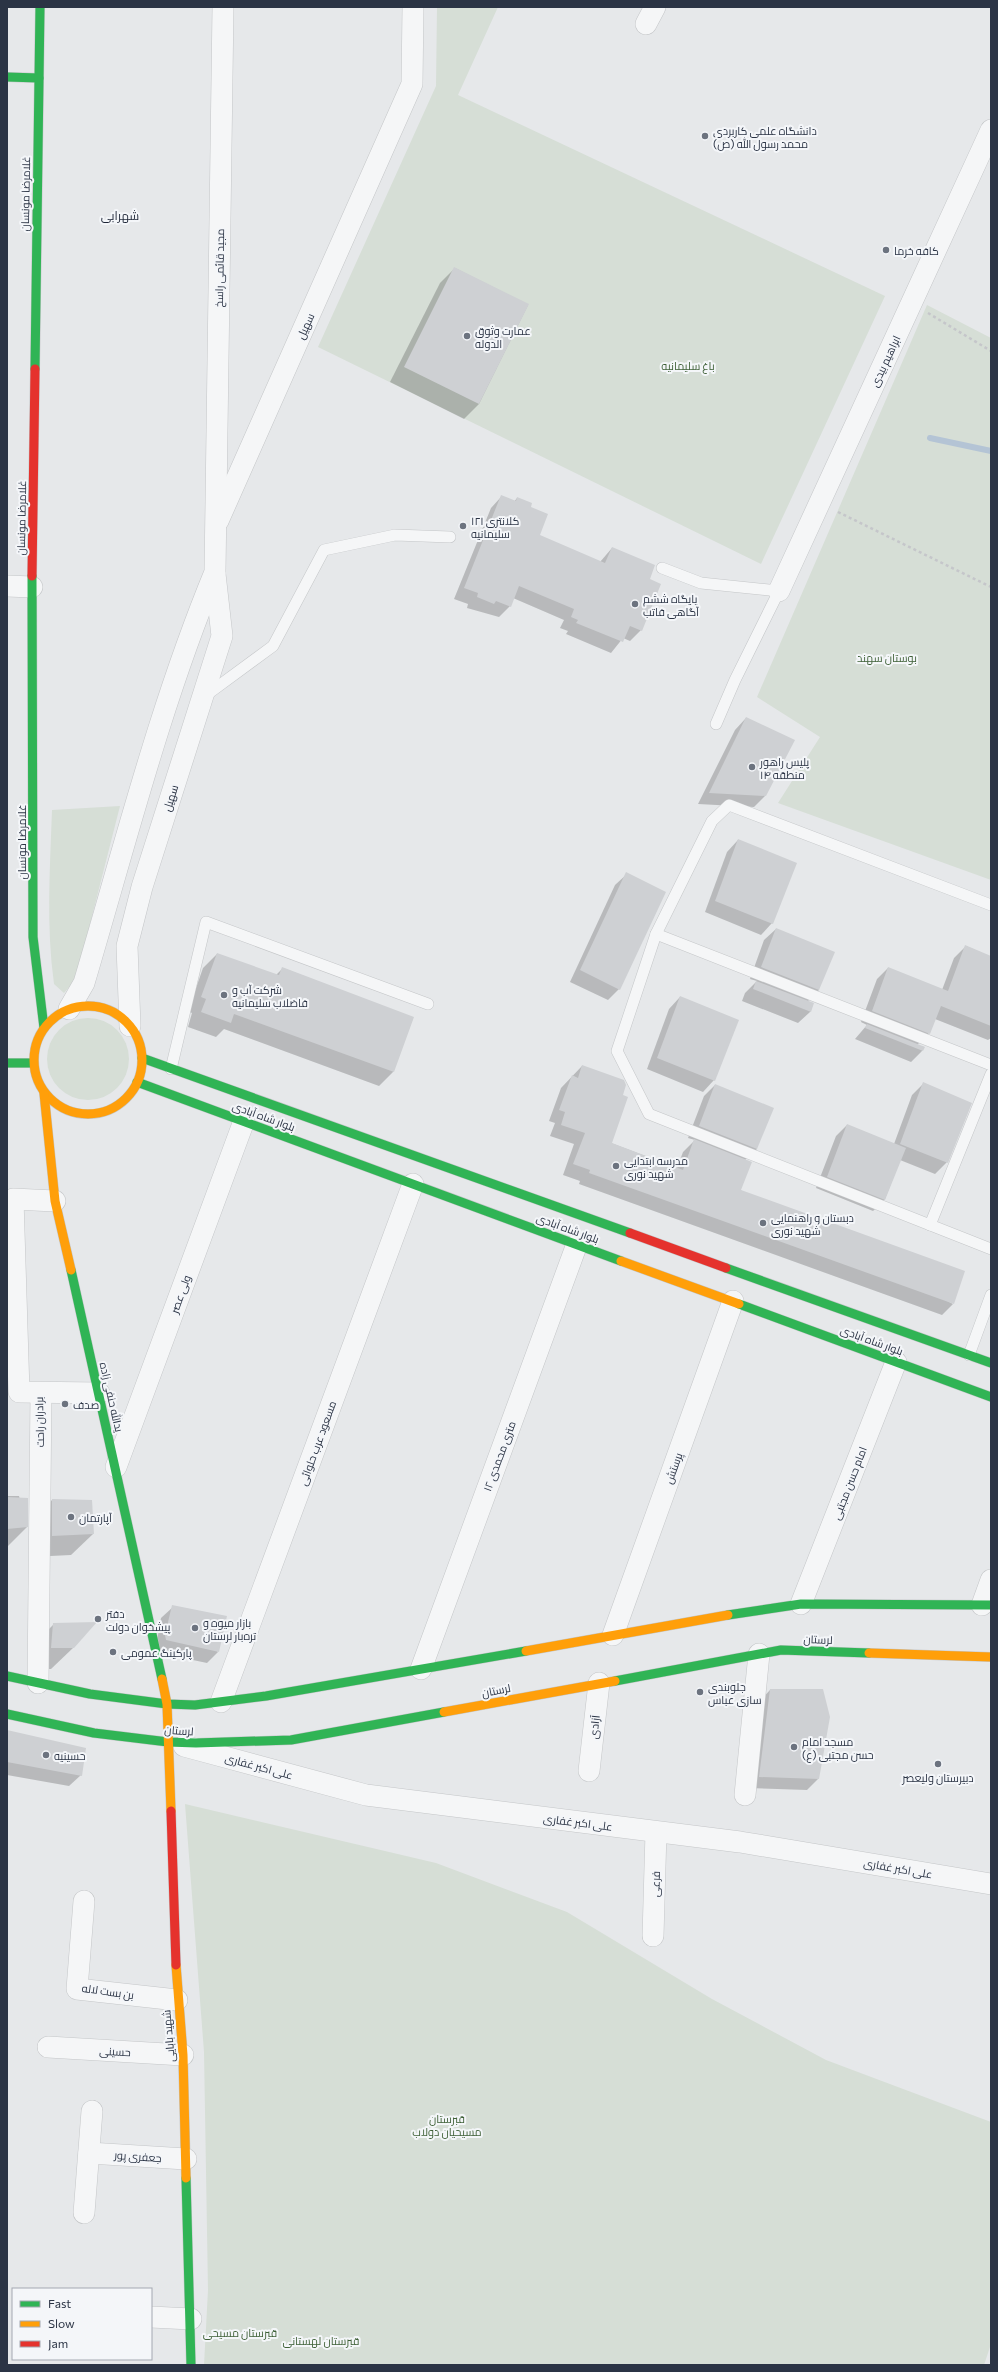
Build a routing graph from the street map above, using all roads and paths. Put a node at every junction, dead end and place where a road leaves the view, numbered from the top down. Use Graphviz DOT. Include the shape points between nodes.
graph roads {
  1 [pos="40,7"];
  2 [pos="223,7"];
  3 [pos="413,7"];
  4 [pos="7,77"];
  5 [pos="39,78"];
  6 [pos="991,130"];
  7 [pos="911,303"];
  8 [pos="991,351"];
  9 [pos="819,503"];
  10 [pos="215,529"];
  11 [pos="450,537"];
  12 [pos="662,568"];
  13 [pos="215,572"];
  14 [pos="7,586"];
  15 [pos="32,587"];
  16 [pos="991,587"];
  17 [pos="779,591"];
  18 [pos="201,699"];
  19 [pos="716,724"];
  20 [pos="991,905"];
  21 [pos="656,934"];
  22 [pos="428,1004"];
  23 [pos="69,1009"];
  24 [pos="130,1026"];
  25 [pos="44,1028"];
  26 [pos="142,1058"];
  27 [pos="7,1063"];
  28 [pos="34,1063"];
  29 [pos="991,1065"];
  30 [pos="171,1069"];
  31 [pos="991,1074"];
  32 [pos="136,1082"];
  33 [pos="44,1093"];
  34 [pos="244,1122"];
  35 [pos="414,1184"];
  36 [pos="55,1201"];
  37 [pos="930,1225"];
  38 [pos="577,1244"];
  39 [pos="991,1249"];
  40 [pos="991,1295"];
  41 [pos="732,1301"];
  42 [pos="969,1355"];
  43 [pos="896,1362"];
  44 [pos="991,1363"];
  45 [pos="40,1393"];
  46 [pos="99,1393"];
  47 [pos="991,1397"];
  48 [pos="116,1467"];
  49 [pos="991,1580"];
  50 [pos="801,1604"];
  51 [pos="986,1605"];
  52 [pos="613,1635"];
  53 [pos="760,1654"];
  54 [pos="991,1657"];
  55 [pos="421,1669"];
  56 [pos="7,1676"];
  57 [pos="38,1683"];
  58 [pos="598,1683"];
  59 [pos="221,1702"];
  60 [pos="167,1704"];
  61 [pos="7,1714"];
  62 [pos="168,1742"];
  63 [pos="589,1771"];
  64 [pos="745,1795"];
  65 [pos="656,1832"];
  66 [pos="991,1884"];
  67 [pos="84,1900"];
  68 [pos="653,1936"];
  69 [pos="177,2000"];
  70 [pos="48,2047"];
  71 [pos="183,2055"];
  72 [pos="92,2111"];
  73 [pos="89,2153"];
  74 [pos="186,2159"];
  75 [pos="84,2213"];
  76 [pos="152,2317"];
  77 [pos="192,2319"];
  78 [pos="191,2365"];
  1 -- 5 [label="street, غلامرضا مونسان"];
  2 -- 10 [label="street, مجید قائمی راسخ"];
  3 -- 10 [label="street, سهیل" via="412,84"];
  4 -- 5 [label="street"];
  5 -- 15 [label="street, غلامرضا مونسان"];
  6 -- 7 [label="street, ابراهیم بیدی"];
  7 -- 8 [label="path"];
  7 -- 9 [label="street, ابراهیم بیدی"];
  9 -- 16 [label="path"];
  9 -- 17 [label="street, ابراهیم بیدی"];
  10 -- 13 [label="street, سهیل"];
  11 -- 18 [label="lane" via="395,535 324,550 273,646"];
  12 -- 17 [label="lane" via="701,583"];
  13 -- 18 [label="street, سهیل" via="222,636"];
  13 -- 23 [label="street, سهیل" via="188,638 167,700 84,983"];
  14 -- 15 [label="street"];
  15 -- 25 [label="street, غلامرضا مونسان" via="33,937"];
  17 -- 19 [label="lane"];
  18 -- 24 [label="street, سهیل" via="142,887 127,946"];
  20 -- 21 [label="lane" via="729,805 712,821"];
  21 -- 29 [label="lane"];
  21 -- 37 [label="lane" via="617,1051 649,1114"];
  22 -- 30 [label="lane" via="206,922"];
  23 -- 24 [label="street" via="85,1006 102,1008 118,1015"];
  23 -- 25 [label="street" via="55,1017"];
  24 -- 26 [label="street" via="139,1041"];
  25 -- 28 [label="street" via="36,1044"];
  26 -- 30 [label="street, بلوار شاه آبادی"];
  26 -- 32 [label="street"];
  27 -- 28 [label="street"];
  28 -- 33 [label="street" via="37,1079"];
  30 -- 42 [label="street, بلوار شاه آبادی"];
  31 -- 37 [label="lane"];
  32 -- 33 [label="street" via="132,1091 120,1104 105,1112 89,1114 72,1112 56,1105"];
  32 -- 34 [label="street, بلوار شاه آبادی"];
  33 -- 36 [label="street, یدالله حنفی زاده"];
  34 -- 35 [label="street, بلوار شاه آبادی"];
  34 -- 48 [label="street, ولی عصر"];
  35 -- 38 [label="street, بلوار شاه آبادی"];
  35 -- 59 [label="street, مسعود عرب حلوائی"];
  36 -- 45 [label="street, برادران راحت" via="13,1199 19,1392"];
  36 -- 46 [label="street, یدالله حنفی زاده"];
  37 -- 39 [label="lane"];
  38 -- 41 [label="street, بلوار شاه آبادی"];
  38 -- 55 [label="street, ۱۲ متری محمدی"];
  40 -- 42 [label="lane"];
  41 -- 43 [label="street, بلوار شاه آبادی"];
  41 -- 52 [label="street, پرستش"];
  42 -- 44 [label="street, بلوار شاه آبادی"];
  43 -- 47 [label="street, بلوار شاه آبادی"];
  43 -- 50 [label="street, امام حسن مجتبی"];
  45 -- 46 [label="street"];
  45 -- 57 [label="street, برادران راحت"];
  46 -- 48 [label="street, یدالله حنفی زاده"];
  48 -- 60 [label="street, یدالله حنفی زاده"];
  49 -- 51 [label="street"];
  50 -- 51 [label="street"];
  50 -- 52 [label="street"];
  52 -- 55 [label="street"];
  53 -- 54 [label="street, لرستان" via="781,1650"];
  53 -- 58 [label="street, لرستان"];
  53 -- 64 [label="street"];
  55 -- 59 [label="street"];
  56 -- 57 [label="street"];
  57 -- 60 [label="street" via="90,1694"];
  58 -- 62 [label="street, لرستان" via="291,1740 196,1744"];
  58 -- 63 [label="street, آزادی"];
  59 -- 60 [label="street" via="195,1705"];
  60 -- 62 [label="street, شهید بابایی"];
  61 -- 62 [label="street, لرستان" via="94,1733"];
  62 -- 65 [label="street, علی اکبر غفاری" via="366,1795"];
  62 -- 69 [label="street, شهید بابایی"];
  65 -- 66 [label="street, علی اکبر غفاری" via="740,1842"];
  65 -- 68 [label="street, فرعی"];
  67 -- 69 [label="street, بن بست لاله" via="77,1989"];
  69 -- 71 [label="street, شهید بابایی"];
  70 -- 71 [label="street, حسینی"];
  71 -- 74 [label="street, شهید بابایی"];
  72 -- 73 [label="street"];
  73 -- 74 [label="street, جعفری پور"];
  73 -- 75 [label="street"];
  74 -- 77 [label="street, شهید بابایی"];
  76 -- 77 [label="street"];
  77 -- 78 [label="street, شهید بابایی"];
}
